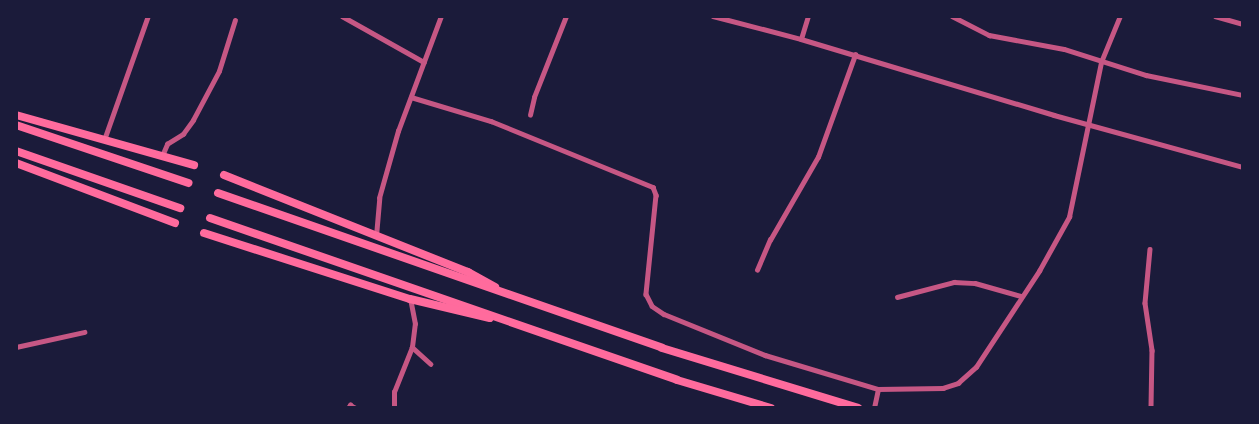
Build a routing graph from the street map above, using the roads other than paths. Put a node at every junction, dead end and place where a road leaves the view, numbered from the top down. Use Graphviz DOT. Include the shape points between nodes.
graph roads {
  1 [pos="148,16"];
  2 [pos="342,16"];
  3 [pos="441,16"];
  4 [pos="566,16"];
  5 [pos="713,16"];
  6 [pos="808,16"];
  7 [pos="952,16"];
  8 [pos="1120,16"];
  9 [pos="1215,16"];
  10 [pos="1226,18"];
  11 [pos="235,20"];
  12 [pos="1243,24"];
  13 [pos="801,39"];
  14 [pos="855,55"];
  15 [pos="424,62"];
  16 [pos="1100,62"];
  17 [pos="1243,95"];
  18 [pos="411,97"];
  19 [pos="16,115"];
  20 [pos="530,115"];
  21 [pos="16,125"];
  22 [pos="1086,125"];
  23 [pos="104,140"];
  24 [pos="16,151"];
  25 [pos="162,156"];
  26 [pos="16,163"];
  27 [pos="194,165"];
  28 [pos="1243,167"];
  29 [pos="224,175"];
  30 [pos="188,183"];
  31 [pos="218,193"];
  32 [pos="180,208"];
  33 [pos="210,218"];
  34 [pos="175,222"];
  35 [pos="204,233"];
  36 [pos="376,236"];
  37 [pos="1150,249"];
  38 [pos="757,270"];
  39 [pos="1021,296"];
  40 [pos="512,297"];
  41 [pos="897,297"];
  42 [pos="410,299"];
  43 [pos="531,328"];
  44 [pos="84,332"];
  45 [pos="16,347"];
  46 [pos="412,347"];
  47 [pos="431,364"];
  48 [pos="878,389"];
  49 [pos="348,408"];
  50 [pos="356,408"];
  51 [pos="394,408"];
  52 [pos="772,408"];
  53 [pos="858,408"];
  54 [pos="874,408"];
  55 [pos="1150,408"];
  1 -- 23 [label="street"];
  2 -- 15 [label="street"];
  3 -- 15 [label="street"];
  4 -- 20 [label="street"];
  5 -- 13 [label="street"];
  6 -- 13 [label="street"];
  7 -- 16 [label="street" via="989,34 1064,49"];
  8 -- 16 [label="street"];
  9 -- 10 [label="street"];
  10 -- 12 [label="street"];
  11 -- 25 [label="street" via="219,71 193,120 183,134 167,144"];
  13 -- 14 [label="street"];
  14 -- 22 [label="street"];
  14 -- 38 [label="street" via="818,157 774,231"];
  15 -- 18 [label="street"];
  16 -- 17 [label="street"];
  16 -- 22 [label="street"];
  18 -- 36 [label="street" via="379,198"];
  18 -- 48 [label="street" via="491,121 648,183 656,195 646,294 652,306 683,323 766,355"];
  19 -- 23 [label="highway"];
  21 -- 30 [label="highway"];
  22 -- 28 [label="street"];
  22 -- 39 [label="street" via="1069,217"];
  23 -- 25 [label="highway"];
  24 -- 32 [label="highway"];
  25 -- 27 [label="highway"];
  26 -- 34 [label="highway"];
  29 -- 36 [label="highway"];
  31 -- 40 [label="highway"];
  33 -- 43 [label="highway"];
  35 -- 42 [label="highway"];
  36 -- 40 [label="highway" via="468,272"];
  37 -- 55 [label="street" via="1146,303 1152,350"];
  39 -- 41 [label="street" via="954,282"];
  39 -- 48 [label="street" via="976,367 958,383 906,391"];
  40 -- 53 [label="highway" via="662,348"];
  42 -- 43 [label="highway"];
  42 -- 46 [label="street" via="415,324"];
  43 -- 52 [label="highway" via="678,380"];
  44 -- 45 [label="street"];
  46 -- 47 [label="street"];
  46 -- 51 [label="street" via="394,392"];
  48 -- 54 [label="street"];
  49 -- 50 [label="street" via="350,405"];
}
